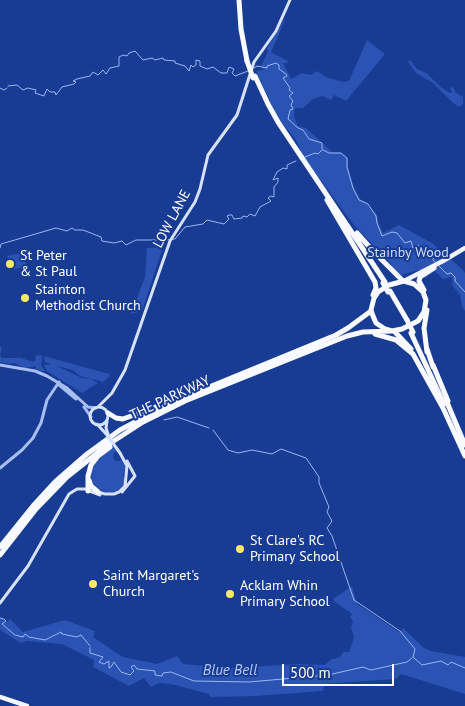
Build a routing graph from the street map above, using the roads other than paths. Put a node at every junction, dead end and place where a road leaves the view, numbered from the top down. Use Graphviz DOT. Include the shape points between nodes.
graph roads {
  1 [pos="240,0"];
  2 [pos="290,0"];
  3 [pos="252,76"];
  4 [pos="329,200"];
  5 [pos="465,249"];
  6 [pos="434,267"];
  7 [pos="404,281"];
  8 [pos="417,286"];
  9 [pos="370,309"];
  10 [pos="424,312"];
  11 [pos="393,331"];
  12 [pos="412,332"];
  13 [pos="331,342"];
  14 [pos="428,352"];
  15 [pos="0,365"];
  16 [pos="433,365"];
  17 [pos="429,382"];
  18 [pos="58,383"];
  19 [pos="208,387"];
  20 [pos="441,389"];
  21 [pos="107,399"];
  22 [pos="97,407"];
  23 [pos="107,412"];
  24 [pos="160,412"];
  25 [pos="91,417"];
  26 [pos="107,420"];
  27 [pos="96,424"];
  28 [pos="108,434"];
  29 [pos="465,444"];
  30 [pos="120,453"];
  31 [pos="465,455"];
  32 [pos="0,468"];
  33 [pos="132,470"];
  34 [pos="127,471"];
  35 [pos="89,472"];
  36 [pos="126,479"];
  37 [pos="132,480"];
  38 [pos="88,490"];
  39 [pos="98,492"];
  40 [pos="0,547"];
  41 [pos="0,555"];
  42 [pos="0,603"];
  43 [pos="0,699"];
  44 [pos="17,706"];
  45 [pos="26,706"];
  1 -- 3 [label="highway, bridge"];
  2 -- 3 [label="main road, LOW LANE, bridge" via="279,26 253,65"];
  3 -- 4 [label="highway"];
  3 -- 21 [label="main road, LOW LANE" via="237,115 210,151 195,202 171,239 128,362 119,383"];
  4 -- 7 [label="highway"];
  4 -- 9 [label="highway" via="376,285"];
  4 -- 12 [label="highway, bridge"];
  5 -- 6 [label="main road"];
  6 -- 7 [label="main road"];
  6 -- 8 [label="main road" via="418,276"];
  6 -- 14 [label="highway" via="419,279 428,299 424,328"];
  7 -- 8 [label="highway"];
  7 -- 9 [label="highway" via="378,292"];
  8 -- 10 [label="highway" via="424,296"];
  9 -- 11 [label="highway" via="376,323 385,330"];
  9 -- 19 [label="highway, THE PARKWAY" via="342,332"];
  10 -- 11 [label="highway" via="414,324"];
  10 -- 14 [label="highway" via="423,330"];
  11 -- 13 [label="highway, THE PARKWAY" via="357,333"];
  11 -- 17 [label="highway" via="415,354"];
  12 -- 20 [label="highway"];
  12 -- 31 [label="highway"];
  13 -- 17 [label="highway" via="364,333 388,337 413,354"];
  13 -- 24 [label="highway, THE PARKWAY"];
  14 -- 16 [label="highway"];
  15 -- 18 [label="street" via="35,371"];
  16 -- 20 [label="highway"];
  16 -- 29 [label="highway"];
  17 -- 31 [label="highway"];
  18 -- 22 [label="street" via="86,406"];
  18 -- 25 [label="street" via="86,408"];
  18 -- 32 [label="street" via="33,438"];
  19 -- 23 [label="highway" via="125,419"];
  19 -- 40 [label="highway, THE PARKWAY" via="141,418 87,454 47,490"];
  20 -- 29 [label="highway"];
  21 -- 22 [label="main road, LOW LANE"];
  21 -- 23 [label="main road, LOW LANE"];
  22 -- 23 [label="main road"];
  22 -- 25 [label="main road"];
  23 -- 26 [label="main road"];
  24 -- 35 [label="highway" via="101,453"];
  24 -- 41 [label="highway, THE PARKWAY" via="114,440 74,470 36,509"];
  25 -- 27 [label="main road"];
  26 -- 27 [label="main road"];
  26 -- 28 [label="main road"];
  27 -- 28 [label="main road"];
  28 -- 30 [label="main road, bridge"];
  30 -- 33 [label="main road"];
  30 -- 34 [label="main road"];
  33 -- 34 [label="main road"];
  33 -- 37 [label="main road" via="135,474"];
  34 -- 36 [label="main road"];
  35 -- 38 [label="highway"];
  35 -- 39 [label="highway" via="90,484"];
  36 -- 37 [label="main road"];
  36 -- 39 [label="main road" via="119,492 109,495"];
  37 -- 38 [label="main road" via="122,492 112,496 105,497"];
  38 -- 39 [label="main road"];
  38 -- 42 [label="main road" via="77,489 69,494 29,564"];
  43 -- 44 [label="main road"];
  43 -- 45 [label="main road"];
}
